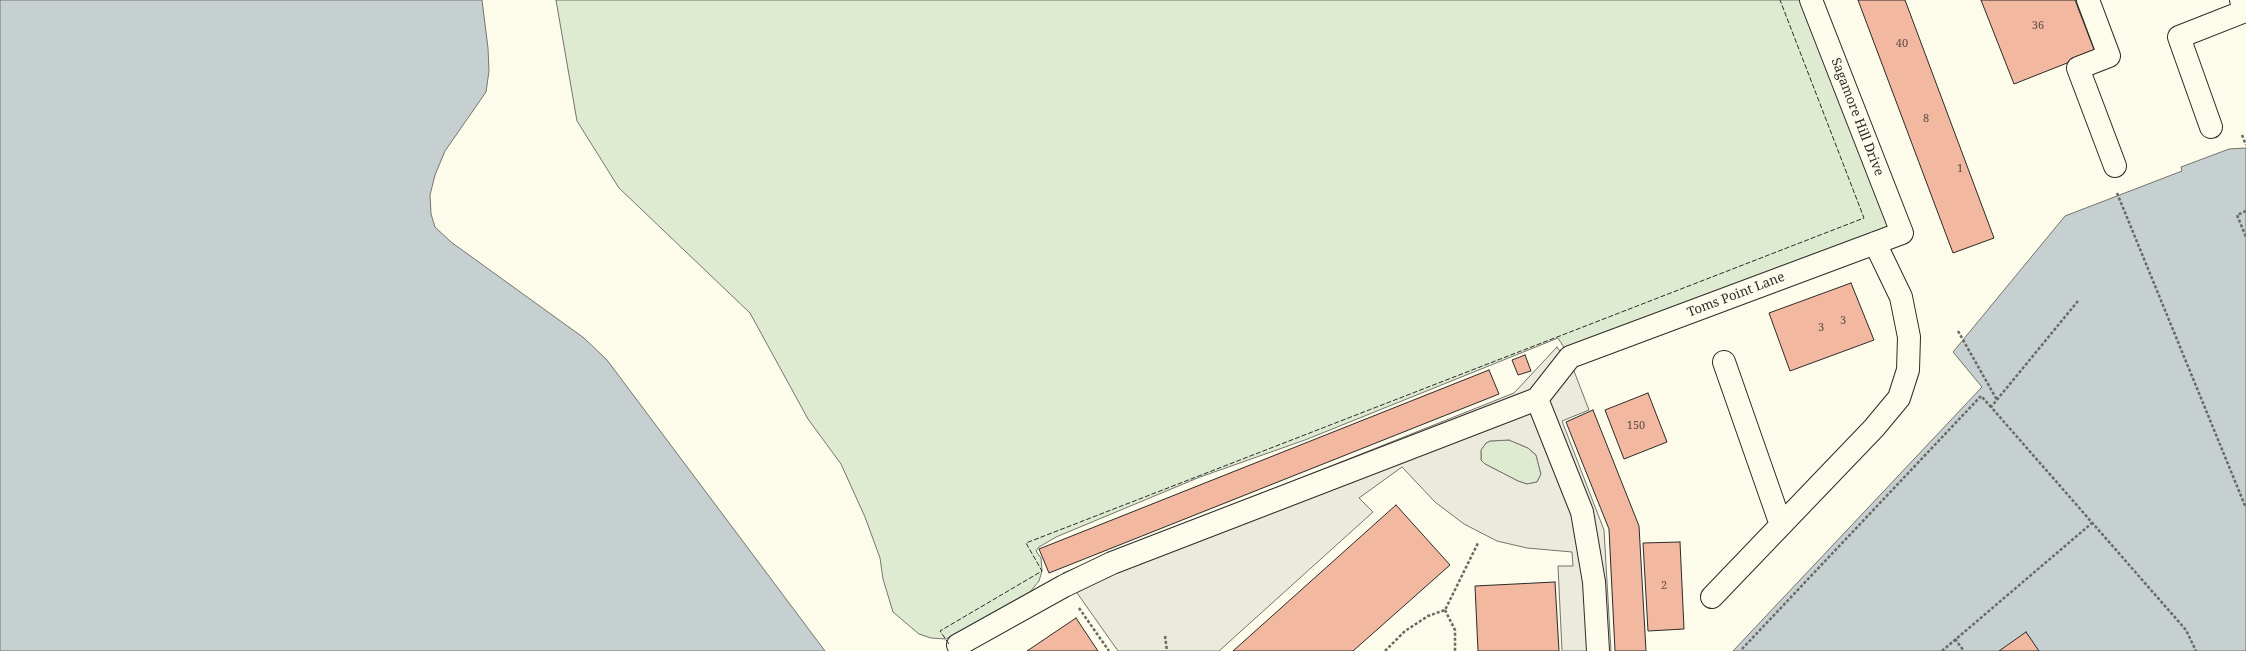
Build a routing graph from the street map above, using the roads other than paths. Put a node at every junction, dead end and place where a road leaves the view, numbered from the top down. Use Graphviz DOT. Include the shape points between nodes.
graph roads {
  1 [pos="1811,0"];
  2 [pos="2088,0"];
  3 [pos="2241,0"];
  4 [pos="2211,127"];
  5 [pos="2115,166"];
  6 [pos="1902,233"];
  7 [pos="1875,244"];
  8 [pos="1724,362"];
  9 [pos="1537,399"];
  10 [pos="1781,525"];
  11 [pos="1712,597"];
  12 [pos="958,645"];
  13 [pos="1598,651"];
  1 -- 6 [label="street, Sagamore Hill Drive"];
  2 -- 5 [label="street" via="2109,56 2078,68"];
  3 -- 4 [label="street" via="2245,11 2179,37"];
  6 -- 7 [label="street, Toms Point Lane"];
  7 -- 9 [label="street, Toms Point Lane" via="1570,357"];
  7 -- 10 [label="street" via="1901,297 1909,337 1908,370 1899,398 1874,428"];
  8 -- 10 [label="street"];
  9 -- 12 [label="street" via="1112,563 1064,586"];
  9 -- 13 [label="street" via="1582,512 1594,582"];
  10 -- 11 [label="street"];
}
